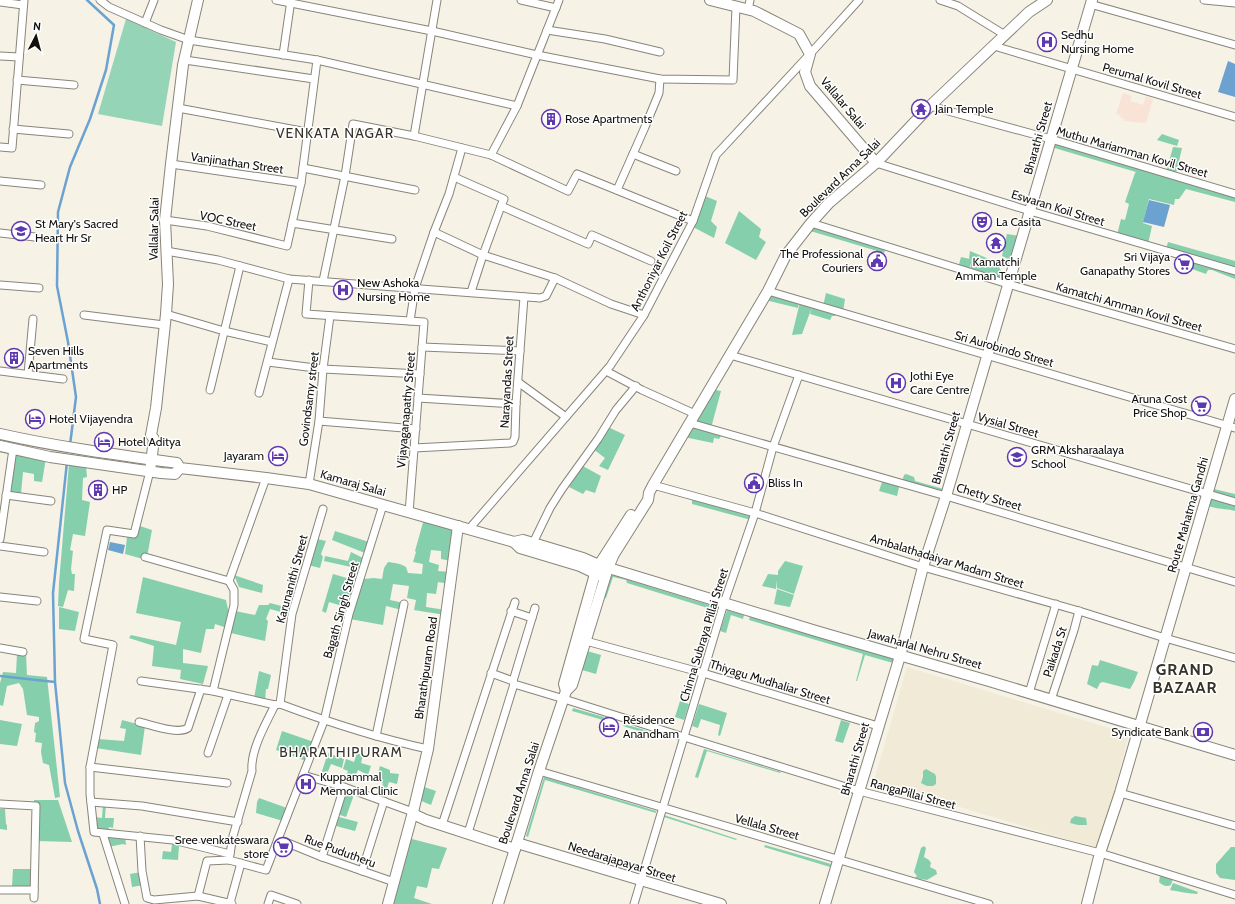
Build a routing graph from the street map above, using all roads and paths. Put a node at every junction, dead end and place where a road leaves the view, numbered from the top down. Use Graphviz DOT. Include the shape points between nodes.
graph roads {
  1 [pos="100,0"];
  2 [pos="154,0"];
  3 [pos="198,0"];
  4 [pos="276,0"];
  5 [pos="437,0"];
  6 [pos="521,0"];
  7 [pos="559,0"];
  8 [pos="710,0"];
  9 [pos="859,0"];
  10 [pos="940,0"];
  11 [pos="1047,0"];
  12 [pos="1204,0"];
  13 [pos="291,1"];
  14 [pos="0,2"];
  15 [pos="23,2"];
  16 [pos="1091,2"];
  17 [pos="110,3"];
  18 [pos="1235,3"];
  19 [pos="749,5"];
  20 [pos="736,7"];
  21 [pos="556,8"];
  22 [pos="145,23"];
  23 [pos="547,30"];
  24 [pos="432,31"];
  25 [pos="1005,35"];
  26 [pos="189,40"];
  27 [pos="1235,45"];
  28 [pos="994,46"];
  29 [pos="660,52"];
  30 [pos="810,54"];
  31 [pos="283,55"];
  32 [pos="537,55"];
  33 [pos="0,56"];
  34 [pos="19,57"];
  35 [pos="185,60"];
  36 [pos="317,60"];
  37 [pos="1072,68"];
  38 [pos="660,79"];
  39 [pos="17,80"];
  40 [pos="314,80"];
  41 [pos="74,85"];
  42 [pos="422,85"];
  43 [pos="517,106"];
  44 [pos="930,106"];
  45 [pos="178,108"];
  46 [pos="1235,117"];
  47 [pos="13,129"];
  48 [pos="307,132"];
  49 [pos="69,134"];
  50 [pos="414,136"];
  51 [pos="1051,139"];
  52 [pos="0,147"];
  53 [pos="462,148"];
  54 [pos="633,154"];
  55 [pos="492,155"];
  56 [pos="876,163"];
  57 [pos="171,164"];
  58 [pos="303,168"];
  59 [pos="676,171"];
  60 [pos="345,176"];
  61 [pos="454,177"];
  62 [pos="0,180"];
  63 [pos="301,183"];
  64 [pos="41,185"];
  65 [pos="415,190"];
  66 [pos="616,190"];
  67 [pos="1235,194"];
  68 [pos="500,206"];
  69 [pos="1030,211"];
  70 [pos="165,220"];
  71 [pos="693,220"];
  72 [pos="292,223"];
  73 [pos="811,223"];
  74 [pos="334,231"];
  75 [pos="434,232"];
  76 [pos="0,234"];
  77 [pos="35,237"];
  78 [pos="392,239"];
  79 [pos="166,251"];
  80 [pos="483,255"];
  81 [pos="651,261"];
  82 [pos="240,266"];
  83 [pos="1235,271"];
  84 [pos="555,278"];
  85 [pos="289,279"];
  86 [pos="309,280"];
  87 [pos="323,281"];
  88 [pos="1008,284"];
  89 [pos="0,285"];
  90 [pos="39,288"];
  91 [pos="415,288"];
  92 [pos="768,291"];
  93 [pos="471,292"];
  94 [pos="524,297"];
  95 [pos="166,314"];
  96 [pos="84,315"];
  97 [pos="644,315"];
  98 [pos="330,316"];
  99 [pos="33,320"];
  100 [pos="410,321"];
  101 [pos="164,325"];
  102 [pos="224,331"];
  103 [pos="272,342"];
  104 [pos="422,347"];
  105 [pos="1235,349"];
  106 [pos="520,351"];
  107 [pos="730,355"];
  108 [pos="987,355"];
  109 [pos="268,362"];
  110 [pos="323,369"];
  111 [pos="0,371"];
  112 [pos="606,371"];
  113 [pos="28,374"];
  114 [pos="420,374"];
  115 [pos="799,375"];
  116 [pos="63,378"];
  117 [pos="518,382"];
  118 [pos="636,386"];
  119 [pos="210,390"];
  120 [pos="259,393"];
  121 [pos="418,398"];
  122 [pos="1235,399"];
  123 [pos="516,404"];
  124 [pos="566,417"];
  125 [pos="693,418"];
  126 [pos="319,421"];
  127 [pos="967,424"];
  128 [pos="1231,427"];
  129 [pos="416,429"];
  130 [pos="0,434"];
  131 [pos="0,446"];
  132 [pos="773,447"];
  133 [pos="414,448"];
  134 [pos="13,449"];
  135 [pos="147,459"];
  136 [pos="180,468"];
  137 [pos="146,471"];
  138 [pos="266,478"];
  139 [pos="309,484"];
  140 [pos="651,489"];
  141 [pos="6,494"];
  142 [pos="1208,494"];
  143 [pos="946,496"];
  144 [pos="51,500"];
  145 [pos="1235,502"];
  146 [pos="383,506"];
  147 [pos="323,508"];
  148 [pos="409,513"];
  149 [pos="755,513"];
  150 [pos="458,526"];
  151 [pos="470,529"];
  152 [pos="0,538"];
  153 [pos="514,542"];
  154 [pos="533,543"];
  155 [pos="0,546"];
  156 [pos="44,552"];
  157 [pos="145,557"];
  158 [pos="580,566"];
  159 [pos="923,567"];
  160 [pos="1186,568"];
  161 [pos="602,571"];
  162 [pos="229,581"];
  163 [pos="1235,582"];
  164 [pos="589,594"];
  165 [pos="0,597"];
  166 [pos="37,601"];
  167 [pos="515,602"];
  168 [pos="724,603"];
  169 [pos="404,604"];
  170 [pos="1056,604"];
  171 [pos="535,608"];
  172 [pos="511,611"];
  173 [pos="1078,611"];
  174 [pos="532,618"];
  175 [pos="1165,638"];
  176 [pos="586,641"];
  177 [pos="0,648"];
  178 [pos="23,652"];
  179 [pos="900,656"];
  180 [pos="1235,658"];
  181 [pos="491,673"];
  182 [pos="703,673"];
  183 [pos="141,681"];
  184 [pos="514,683"];
  185 [pos="201,689"];
  186 [pos="213,691"];
  187 [pos="1029,693"];
  188 [pos="228,695"];
  189 [pos="565,695"];
  190 [pos="1051,700"];
  191 [pos="277,704"];
  192 [pos="324,721"];
  193 [pos="140,722"];
  194 [pos="878,726"];
  195 [pos="1139,726"];
  196 [pos="376,736"];
  197 [pos="684,737"];
  198 [pos="428,749"];
  199 [pos="208,753"];
  200 [pos="1235,755"];
  201 [pos="90,767"];
  202 [pos="539,771"];
  203 [pos="303,775"];
  204 [pos="227,784"];
  205 [pos="344,787"];
  206 [pos="859,791"];
  207 [pos="1120,793"];
  208 [pos="384,801"];
  209 [pos="91,802"];
  210 [pos="0,804"];
  211 [pos="663,808"];
  212 [pos="413,812"];
  213 [pos="238,822"];
  214 [pos="442,825"];
  215 [pos="1235,826"];
  216 [pos="468,833"];
  217 [pos="103,834"];
  218 [pos="140,836"];
  219 [pos="278,839"];
  220 [pos="516,846"];
  221 [pos="1100,854"];
  222 [pos="229,857"];
  223 [pos="322,857"];
  224 [pos="839,859"];
  225 [pos="241,863"];
  226 [pos="362,871"];
  227 [pos="640,881"];
  228 [pos="394,882"];
  229 [pos="0,890"];
  230 [pos="1235,895"];
  231 [pos="198,896"];
  232 [pos="147,901"];
  233 [pos="125,904"];
  234 [pos="231,904"];
  235 [pos="268,904"];
  236 [pos="297,904"];
  237 [pos="388,904"];
  238 [pos="498,904"];
  239 [pos="634,904"];
  240 [pos="721,904"];
  241 [pos="825,904"];
  242 [pos="989,904"];
  243 [pos="1087,904"];
  1 -- 17 [label="street"];
  2 -- 22 [label="street"];
  3 -- 26 [label="street, Vallalar Salai"];
  4 -- 13 [label="street"];
  5 -- 24 [label="street"];
  6 -- 21 [label="street"];
  7 -- 21 [label="street"];
  8 -- 20 [label="street"];
  9 -- 30 [label="street, Anthoniyar Koil Street"];
  10 -- 25 [label="street" via="958,6"];
  11 -- 25 [label="street, Boulevard Anna Salai" via="1029,12"];
  12 -- 18 [label="street"];
  13 -- 24 [label="street"];
  13 -- 31 [label="street"];
  14 -- 15 [label="street"];
  15 -- 34 [label="street"];
  16 -- 27 [label="street"];
  16 -- 37 [label="street, Bharathi Street"];
  17 -- 22 [label="street"];
  19 -- 20 [label="street"];
  19 -- 30 [label="street" via="754,11 799,34"];
  20 -- 38 [label="street" via="733,80"];
  21 -- 23 [label="street"];
  22 -- 26 [label="street"];
  23 -- 29 [label="street"];
  23 -- 32 [label="street"];
  24 -- 32 [label="street"];
  24 -- 42 [label="street"];
  25 -- 28 [label="street, Boulevard Anna Salai"];
  26 -- 31 [label="street"];
  26 -- 35 [label="street, Vallalar Salai"];
  28 -- 37 [label="street, Perumal Kovil Street"];
  28 -- 44 [label="street, Boulevard Anna Salai"];
  30 -- 56 [label="street, Vallalar Salai" via="805,72 810,86"];
  30 -- 71 [label="street, Anthoniyar Koil Street" via="716,155"];
  31 -- 36 [label="street"];
  32 -- 38 [label="street"];
  32 -- 43 [label="street"];
  33 -- 34 [label="street"];
  34 -- 39 [label="street"];
  35 -- 40 [label="street"];
  35 -- 45 [label="street, Vallalar Salai"];
  36 -- 40 [label="street"];
  36 -- 42 [label="street"];
  37 -- 46 [label="street, Perumal Kovil Street"];
  37 -- 51 [label="street, Bharathi Street"];
  38 -- 54 [label="street" via="659,93"];
  39 -- 41 [label="street"];
  39 -- 47 [label="street"];
  40 -- 48 [label="street"];
  42 -- 43 [label="street"];
  42 -- 50 [label="street"];
  43 -- 55 [label="street"];
  44 -- 51 [label="street, Muthu Mariamman Kovil Street"];
  44 -- 56 [label="street, Boulevard Anna Salai"];
  45 -- 48 [label="street"];
  45 -- 57 [label="street, Vallalar Salai"];
  47 -- 49 [label="street"];
  47 -- 52 [label="street" via="12,148"];
  48 -- 58 [label="street"];
  50 -- 53 [label="street"];
  50 -- 60 [label="street" via="353,124"];
  51 -- 67 [label="street, Muthu Mariamman Kovil Street"];
  51 -- 69 [label="street, Bharathi Street"];
  53 -- 55 [label="street"];
  53 -- 61 [label="street"];
  54 -- 59 [label="street"];
  54 -- 66 [label="street"];
  55 -- 66 [label="street" via="568,191 577,174"];
  56 -- 69 [label="street, Eswaran Koil Street"];
  56 -- 73 [label="street, Boulevard Anna Salai"];
  57 -- 63 [label="street, Vanjinathan Street"];
  57 -- 70 [label="street, Vallalar Salai"];
  58 -- 60 [label="street"];
  58 -- 63 [label="street"];
  60 -- 65 [label="street"];
  60 -- 74 [label="street"];
  61 -- 68 [label="street" via="504,199"];
  61 -- 75 [label="street"];
  62 -- 64 [label="street"];
  63 -- 72 [label="street"];
  66 -- 71 [label="street"];
  68 -- 80 [label="street"];
  68 -- 81 [label="street" via="588,244 592,235"];
  69 -- 83 [label="street, Eswaran Koil Street"];
  69 -- 88 [label="street, Bharathi Street"];
  70 -- 72 [label="street, VOC Street" via="207,226 287,246"];
  70 -- 79 [label="street, Vallalar Salai"];
  71 -- 97 [label="street, Anthoniyar Koil Street"];
  72 -- 74 [label="street"];
  73 -- 88 [label="street, Kamatchi Amman Kovil Street"];
  73 -- 92 [label="street, Boulevard Anna Salai" via="786,255"];
  74 -- 78 [label="street"];
  74 -- 87 [label="street"];
  75 -- 80 [label="street"];
  75 -- 91 [label="street"];
  76 -- 77 [label="street"];
  79 -- 82 [label="street"];
  79 -- 95 [label="street, Vallalar Salai"];
  80 -- 84 [label="street"];
  80 -- 93 [label="street"];
  82 -- 85 [label="street"];
  82 -- 102 [label="street"];
  84 -- 94 [label="street" via="544,298"];
  84 -- 97 [label="street" via="611,304"];
  85 -- 86 [label="street"];
  85 -- 103 [label="street"];
  86 -- 87 [label="street"];
  86 -- 98 [label="street" via="306,314"];
  87 -- 91 [label="street"];
  88 -- 105 [label="street, Kamatchi Amman Kovil Street"];
  88 -- 108 [label="street, Bharathi Street"];
  89 -- 90 [label="street"];
  91 -- 93 [label="street"];
  91 -- 100 [label="street"];
  92 -- 107 [label="street, Boulevard Anna Salai"];
  92 -- 108 [label="street, Sri Aurobindo Street"];
  93 -- 94 [label="street"];
  94 -- 106 [label="street, Narayandas Street"];
  95 -- 101 [label="street, Vallalar Salai"];
  95 -- 102 [label="street"];
  96 -- 101 [label="street"];
  97 -- 112 [label="street, Anthoniyar Koil Street"];
  98 -- 100 [label="street"];
  98 -- 110 [label="street, Govindsamy street"];
  99 -- 113 [label="street"];
  100 -- 104 [label="street, Vijayaganapathy Street" via="424,322"];
  101 -- 135 [label="street, Vallalar Salai" via="151,435 154,439"];
  102 -- 103 [label="street"];
  102 -- 119 [label="street"];
  103 -- 109 [label="street"];
  104 -- 106 [label="street"];
  104 -- 114 [label="street, Vijayaganapathy Street"];
  106 -- 117 [label="street, Narayandas Street"];
  107 -- 115 [label="street, Vysial Street"];
  107 -- 125 [label="street, Boulevard Anna Salai"];
  108 -- 127 [label="street, Bharathi Street"];
  108 -- 128 [label="street, Sri Aurobindo Street"];
  109 -- 110 [label="street"];
  109 -- 120 [label="street"];
  110 -- 114 [label="street"];
  110 -- 126 [label="street, Govindsamy street"];
  111 -- 113 [label="street"];
  112 -- 118 [label="street, Chetty Street"];
  112 -- 124 [label="street, Anthoniyar Koil Street"];
  113 -- 116 [label="street"];
  114 -- 121 [label="street, Vijayaganapathy Street"];
  115 -- 127 [label="street, Vysial Street"];
  115 -- 132 [label="street, Chinna Subraya Pillai Street"];
  117 -- 123 [label="street, Narayandas Street"];
  117 -- 124 [label="street"];
  118 -- 125 [label="street, Chetty Street"];
  118 -- 154 [label="street" via="616,410 562,488"];
  121 -- 123 [label="street"];
  121 -- 129 [label="street, Vijayaganapathy Street"];
  122 -- 128 [label="street, Route Mahatma Gandhi"];
  123 -- 133 [label="street, Narayandas Street" via="515,437 510,444"];
  124 -- 151 [label="street, Anthoniyar Koil Street"];
  125 -- 132 [label="street, Chetty Street"];
  125 -- 140 [label="street, Boulevard Anna Salai"];
  126 -- 129 [label="street"];
  126 -- 139 [label="street, Govindsamy street"];
  127 -- 142 [label="street, Vysial Street"];
  127 -- 143 [label="street, Bharathi Street"];
  128 -- 142 [label="street, Route Mahatma Gandhi"];
  129 -- 133 [label="street, Vijayaganapathy Street"];
  130 -- 135 [label="street, Kamaraj Salai"];
  131 -- 134 [label="street, Kamaraj Salai"];
  132 -- 143 [label="street, Chetty Street"];
  132 -- 149 [label="street, Chinna Subraya Pillai Street"];
  133 -- 148 [label="street, Vijayaganapathy Street"];
  134 -- 137 [label="street, Kamaraj Salai"];
  134 -- 141 [label="street"];
  135 -- 136 [label="street, Kamaraj Salai" via="177,463"];
  135 -- 137 [label="street, Vallalar Salai"];
  136 -- 137 [label="street, Kamaraj Salai" via="175,474"];
  136 -- 138 [label="street, Kamaraj Salai"];
  137 -- 201 [label="street" via="134,534 107,530 84,639 113,645"];
  138 -- 139 [label="street, Kamaraj Salai"];
  138 -- 162 [label="street"];
  139 -- 146 [label="street, Kamaraj Salai"];
  140 -- 149 [label="street, Ambalathadaiyar Madam Street"];
  140 -- 161 [label="street, Boulevard Anna Salai" via="648,500"];
  141 -- 144 [label="street"];
  141 -- 152 [label="street"];
  142 -- 145 [label="street, Vysial Street"];
  142 -- 160 [label="street, Route Mahatma Gandhi"];
  143 -- 159 [label="street, Bharathi Street"];
  143 -- 160 [label="street, Chetty Street"];
  146 -- 148 [label="street, Kamaraj Salai"];
  146 -- 192 [label="street, Bagath Singh Street" via="349,614"];
  147 -- 191 [label="street, Karunanithi Street" via="292,614"];
  148 -- 150 [label="street, Kamaraj Salai"];
  149 -- 159 [label="street, Ambalathadaiyar Madam Street"];
  149 -- 168 [label="street, Chinna Subraya Pillai Street"];
  150 -- 151 [label="street, Kamaraj Salai"];
  150 -- 198 [label="street, Bharathipuram Road"];
  151 -- 153 [label="street, Kamaraj Salai"];
  153 -- 154 [label="street, Kamaraj Salai" via="523,540"];
  153 -- 158 [label="street, Kamaraj Salai" via="520,548"];
  154 -- 161 [label="street, Kamaraj Salai" via="583,558"];
  155 -- 156 [label="street"];
  157 -- 162 [label="street"];
  158 -- 161 [label="street, Kamaraj Salai"];
  158 -- 164 [label="street" via="588,584"];
  159 -- 170 [label="street, Ambalathadaiyar Madam Street"];
  159 -- 179 [label="street, Bharathi Street"];
  160 -- 163 [label="street, Chetty Street"];
  160 -- 175 [label="street, Route Mahatma Gandhi"];
  161 -- 164 [label="street, Boulevard Anna Salai"];
  161 -- 168 [label="street, Jawaharlal Nehru Street"];
  161 -- 176 [label="street, Boulevard Anna Salai"];
  162 -- 186 [label="street" via="234,590 234,605"];
  164 -- 189 [label="street, Boulevard Anna Salai" via="564,684"];
  165 -- 166 [label="street"];
  167 -- 172 [label="street"];
  168 -- 179 [label="street, Jawaharlal Nehru Street"];
  168 -- 182 [label="street, Chinna Subraya Pillai Street"];
  169 -- 196 [label="street"];
  170 -- 173 [label="street, Ambalathadaiyar Madam Street"];
  170 -- 187 [label="street"];
  171 -- 174 [label="street"];
  172 -- 174 [label="street"];
  172 -- 181 [label="street"];
  173 -- 175 [label="street, Ambalathadaiyar Madam Street"];
  173 -- 190 [label="street, Paikada St"];
  174 -- 184 [label="street"];
  175 -- 180 [label="street, Ambalathadaiyar Madam Street"];
  175 -- 195 [label="street, Route Mahatma Gandhi"];
  176 -- 182 [label="street, Thiyagu Mudhaliar Street"];
  176 -- 189 [label="street, Boulevard Anna Salai" via="572,686"];
  177 -- 178 [label="street"];
  179 -- 187 [label="street, Jawaharlal Nehru Street"];
  179 -- 194 [label="street, Bharathi Street"];
  181 -- 184 [label="street, RangaPillai Street"];
  181 -- 214 [label="street"];
  182 -- 194 [label="street, Thiyagu Mudhaliar Street"];
  182 -- 197 [label="street, Chinna Subraya Pillai Street"];
  183 -- 185 [label="street"];
  184 -- 189 [label="street, RangaPillai Street"];
  184 -- 216 [label="street"];
  185 -- 186 [label="street"];
  185 -- 193 [label="street" via="188,728 184,731"];
  186 -- 188 [label="street"];
  187 -- 190 [label="street, Jawaharlal Nehru Street"];
  188 -- 191 [label="street"];
  188 -- 199 [label="street"];
  189 -- 197 [label="street, RangaPillai Street"];
  189 -- 202 [label="street, Boulevard Anna Salai"];
  190 -- 195 [label="street, Jawaharlal Nehru Street"];
  191 -- 192 [label="street"];
  191 -- 213 [label="street, Karunanithi Street" via="259,738"];
  192 -- 196 [label="street"];
  192 -- 203 [label="street, Bagath Singh Street"];
  194 -- 206 [label="street, Bharathi Street"];
  195 -- 200 [label="street, Jawaharlal Nehru Street"];
  195 -- 207 [label="street, Route Mahatma Gandhi"];
  196 -- 198 [label="street"];
  197 -- 206 [label="street, RangaPillai Street"];
  197 -- 211 [label="street, Chinna Subraya Pillai Street"];
  198 -- 212 [label="street, Bharathipuram Road"];
  201 -- 204 [label="street"];
  201 -- 209 [label="street"];
  202 -- 211 [label="street, Vellala Street"];
  202 -- 220 [label="street, Boulevard Anna Salai"];
  203 -- 205 [label="street"];
  203 -- 219 [label="street, Bagath Singh Street"];
  205 -- 208 [label="street"];
  205 -- 223 [label="street"];
  206 -- 221 [label="street, RangaPillai Street"];
  206 -- 224 [label="street, Bharathi Street"];
  207 -- 215 [label="street"];
  207 -- 221 [label="street"];
  208 -- 212 [label="street"];
  208 -- 226 [label="street"];
  209 -- 213 [label="street" via="142,806"];
  209 -- 217 [label="street" via="94,832"];
  210 -- 229 [label="street" via="36,806 34,894"];
  211 -- 224 [label="street, Vellala Street"];
  211 -- 227 [label="street, Chinna Subraya Pillai Street"];
  212 -- 214 [label="street"];
  212 -- 228 [label="street, Bharathipuram Road"];
  213 -- 222 [label="street, Karunanithi Street"];
  214 -- 216 [label="street"];
  216 -- 220 [label="street"];
  217 -- 218 [label="street"];
  217 -- 233 [label="street"];
  218 -- 222 [label="street" via="174,840"];
  218 -- 232 [label="street"];
  219 -- 223 [label="street, Rue Pudutheru"];
  219 -- 225 [label="street, Bagath Singh Street" via="266,870"];
  220 -- 227 [label="street, Needarajapayar Street"];
  220 -- 238 [label="street, Boulevard Anna Salai"];
  221 -- 230 [label="street, RangaPillai Street"];
  221 -- 243 [label="street"];
  222 -- 225 [label="street"];
  222 -- 231 [label="street" via="207,861"];
  223 -- 226 [label="street, Rue Pudutheru"];
  224 -- 241 [label="street, Bharathi Street"];
  224 -- 242 [label="street, Vellala Street"];
  225 -- 234 [label="street"];
  226 -- 228 [label="street, Rue Pudutheru"];
  227 -- 239 [label="street, Chinna Subraya Pillai Street"];
  227 -- 240 [label="street, Needarajapayar Street"];
  228 -- 237 [label="street, Bharathipuram Road"];
  231 -- 232 [label="street"];
  231 -- 234 [label="street"];
  235 -- 236 [label="street" via="271,895"];
}
